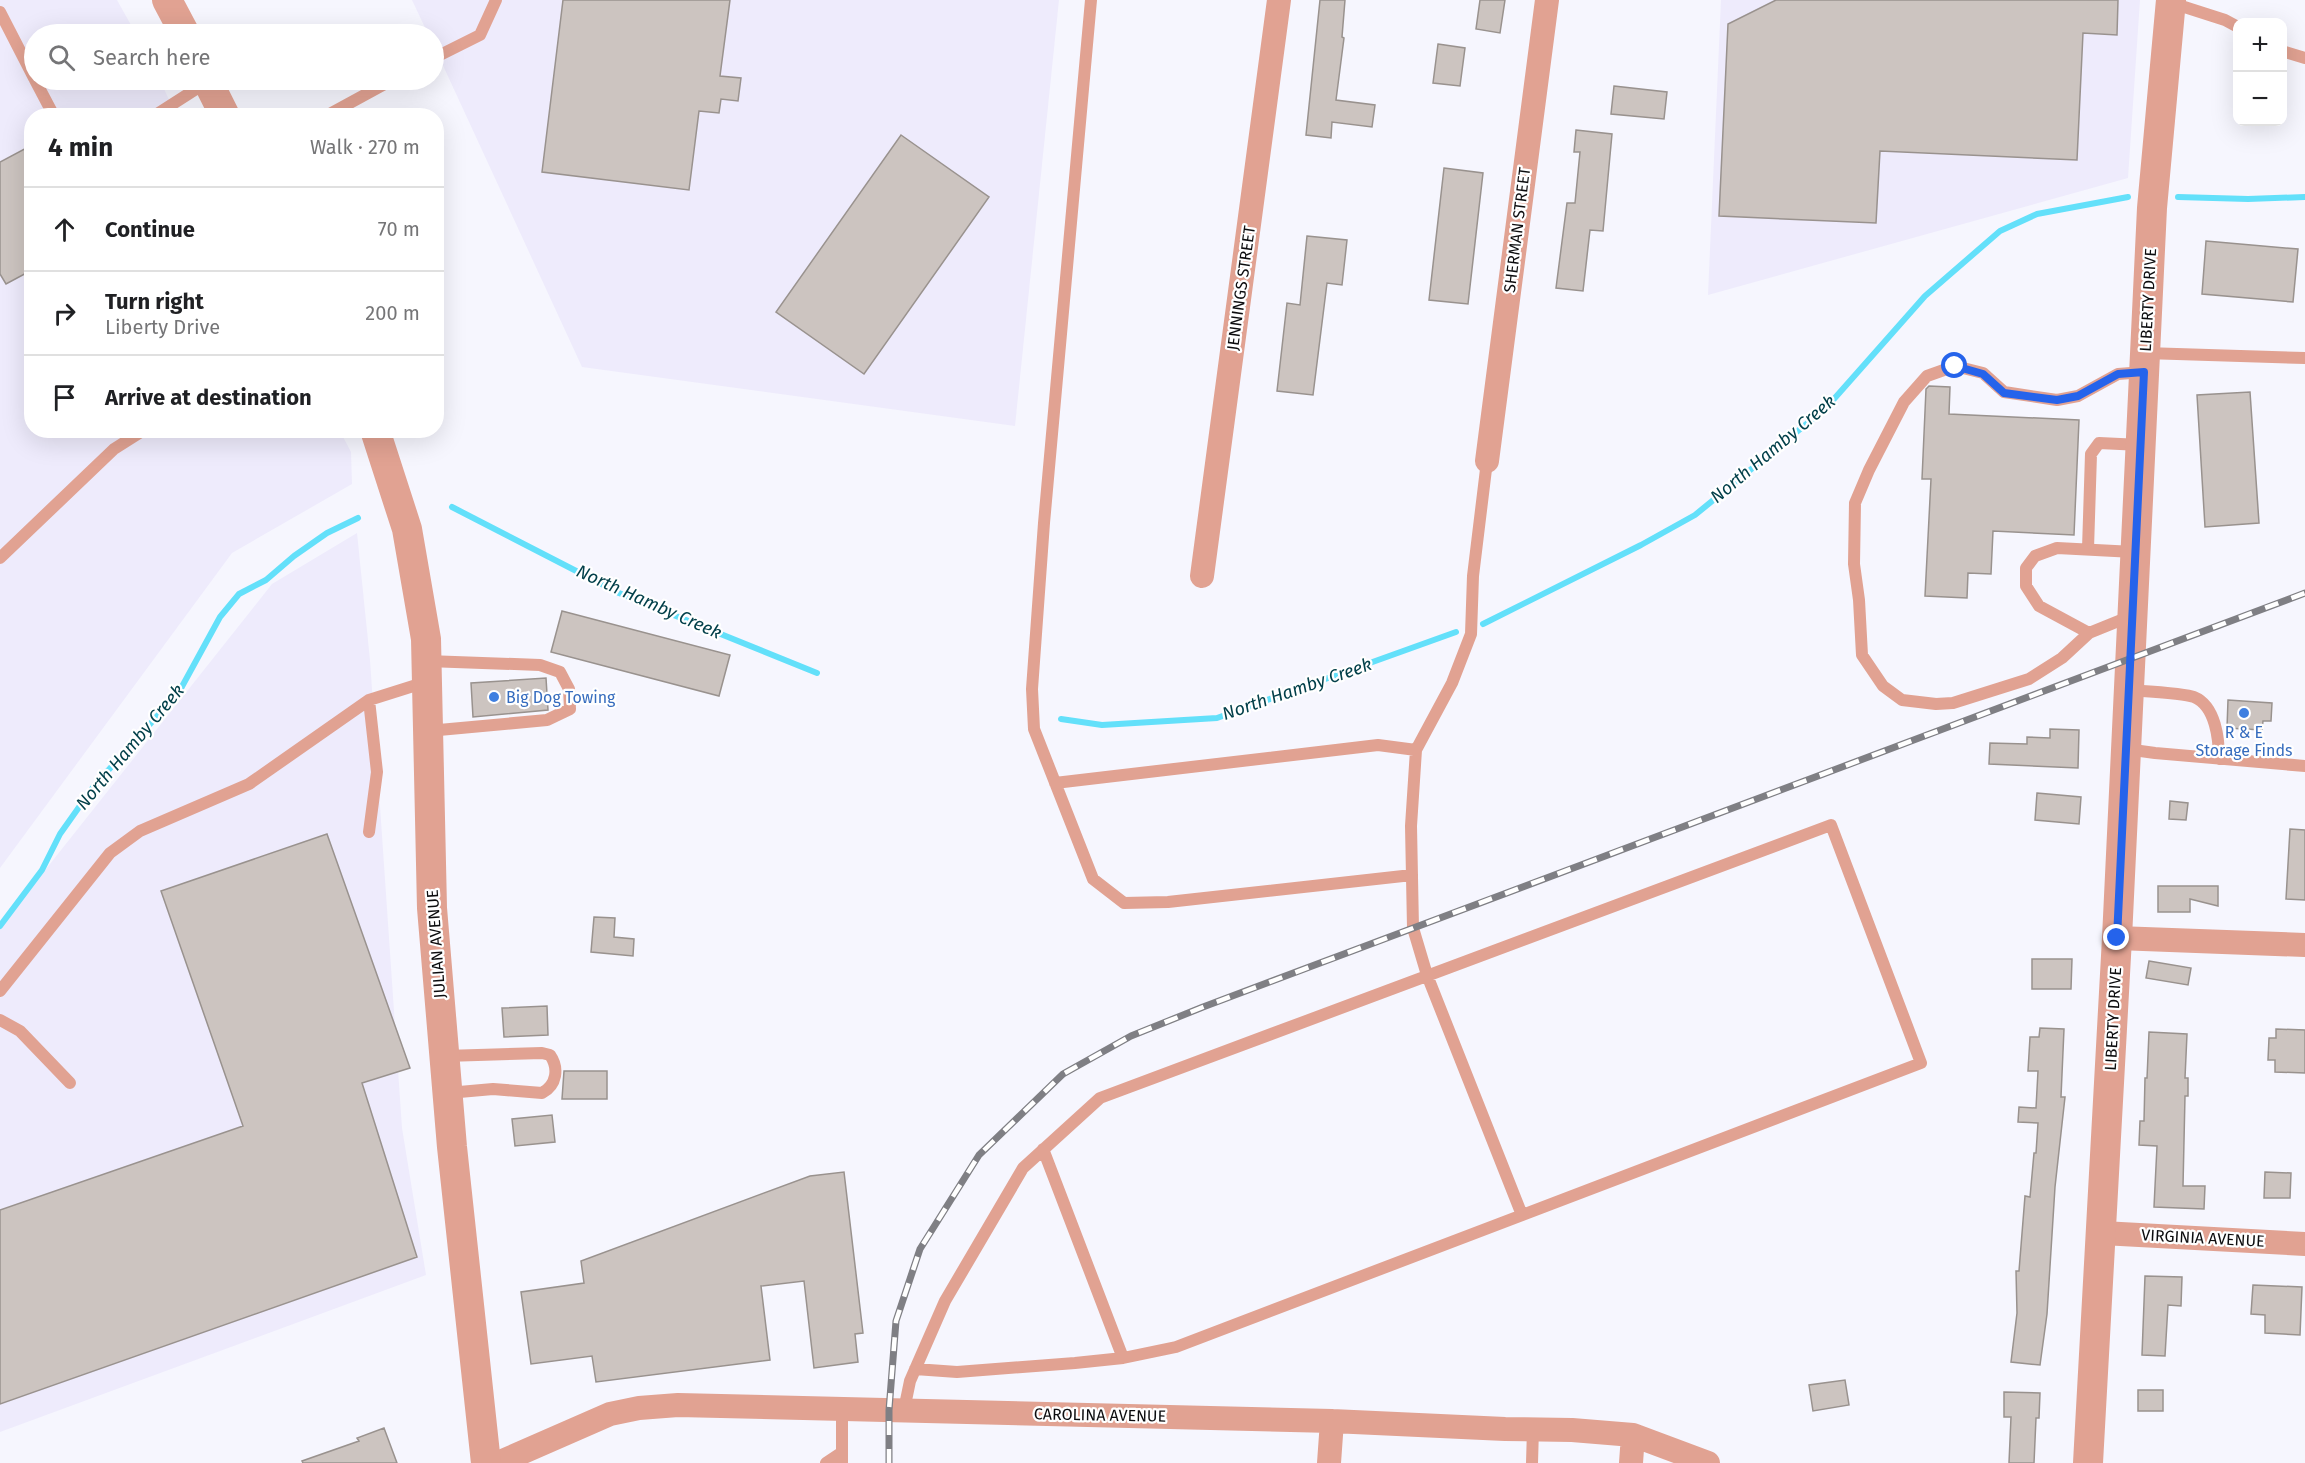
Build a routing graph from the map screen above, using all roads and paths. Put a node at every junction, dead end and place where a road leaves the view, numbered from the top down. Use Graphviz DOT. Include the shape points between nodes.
graph roads {
  1 [pos="167,0"];
  2 [pos="496,0"];
  3 [pos="1091,0"];
  4 [pos="1279,0"];
  5 [pos="1547,0"];
  6 [pos="2171,1"];
  7 [pos="0,12"];
  8 [pos="179,24"];
  9 [pos="2233,24"];
  10 [pos="2287,52"];
  11 [pos="444,53"];
  12 [pos="24,58"];
  13 [pos="2305,58"];
  14 [pos="41,90"];
  15 [pos="194,90"];
  16 [pos="212,90"];
  17 [pos="374,90"];
  18 [pos="50,108"];
  19 [pos="166,108"];
  20 [pos="221,108"];
  21 [pos="341,108"];
  22 [pos="2305,358"];
  23 [pos="2145,362"];
  24 [pos="131,438"];
  25 [pos="378,438"];
  26 [pos="2141,445"];
  27 [pos="1487,461"];
  28 [pos="2088,549"];
  29 [pos="2136,552"];
  30 [pos="0,558"];
  31 [pos="1202,576"];
  32 [pos="2133,615"];
  33 [pos="2089,633"];
  34 [pos="427,672"];
  35 [pos="2129,690"];
  36 [pos="369,700"];
  37 [pos="428,731"];
  38 [pos="2126,749"];
  39 [pos="1416,750"];
  40 [pos="2219,759"];
  41 [pos="2305,766"];
  42 [pos="1055,783"];
  43 [pos="369,832"];
  44 [pos="1412,875"];
  45 [pos="2117,938"];
  46 [pos="2305,945"];
  47 [pos="1427,975"];
  48 [pos="0,991"];
  49 [pos="0,1020"];
  50 [pos="445,1056"];
  51 [pos="70,1083"];
  52 [pos="448,1093"];
  53 [pos="1043,1149"];
  54 [pos="1522,1215"];
  55 [pos="2102,1233"];
  56 [pos="2305,1244"];
  57 [pos="1123,1358"];
  58 [pos="915,1369"];
  59 [pos="842,1409"];
  60 [pos="904,1410"];
  61 [pos="1332,1420"];
  62 [pos="1533,1429"];
  63 [pos="1633,1435"];
  64 [pos="842,1458"];
  65 [pos="486,1463"];
  66 [pos="498,1463"];
  67 [pos="826,1463"];
  68 [pos="1329,1463"];
  69 [pos="1532,1463"];
  70 [pos="1631,1463"];
  71 [pos="1708,1463"];
  72 [pos="2088,1463"];
  1 -- 8 [label="street"];
  2 -- 11 [label="lane" via="480,35"];
  3 -- 42 [label="lane" via="1032,689 1034,729"];
  4 -- 31 [label="street, JENNINGS STREET"];
  5 -- 27 [label="street, SHERMAN STREET"];
  6 -- 9 [label="lane"];
  6 -- 23 [label="street, LIBERTY DRIVE" via="2152,208"];
  7 -- 12 [label="lane"];
  10 -- 13 [label="lane"];
  14 -- 18 [label="lane"];
  15 -- 19 [label="lane"];
  16 -- 20 [label="street"];
  17 -- 21 [label="lane"];
  22 -- 23 [label="lane"];
  23 -- 26 [label="street, LIBERTY DRIVE"];
  23 -- 33 [label="lane" via="2078,396 2057,400 2004,393 1983,374 1955,366 1927,376 1904,402 1856,502 1854,564 1862,655 1882,686 1902,700 1953,703 2029,679 2062,658"];
  24 -- 30 [label="lane" via="114,449"];
  25 -- 34 [label="street, JULIAN AVENUE" via="407,529 426,639"];
  26 -- 28 [label="lane" via="2099,443 2091,454"];
  26 -- 29 [label="street, LIBERTY DRIVE"];
  27 -- 39 [label="lane" via="1473,576 1471,634 1452,683"];
  28 -- 29 [label="lane"];
  28 -- 33 [label="lane" via="2057,548 2035,556 2026,568 2026,586 2039,606"];
  29 -- 32 [label="street, LIBERTY DRIVE"];
  32 -- 33 [label="lane"];
  32 -- 35 [label="street, LIBERTY DRIVE"];
  34 -- 36 [label="lane"];
  34 -- 37 [label="street, JULIAN AVENUE"];
  34 -- 37 [label="lane" via="540,665 560,672 570,689 570,709 547,720"];
  35 -- 38 [label="street, LIBERTY DRIVE"];
  35 -- 40 [label="lane" via="2194,697 2206,707 2216,728"];
  36 -- 43 [label="lane" via="377,772"];
  36 -- 48 [label="lane" via="249,784 140,831 110,853"];
  37 -- 50 [label="street, JULIAN AVENUE" via="432,908"];
  38 -- 40 [label="lane"];
  38 -- 45 [label="street, LIBERTY DRIVE"];
  39 -- 42 [label="lane" via="1378,746"];
  39 -- 44 [label="lane"];
  40 -- 41 [label="lane"];
  42 -- 44 [label="lane" via="1093,879 1124,903 1168,902"];
  44 -- 47 [label="lane" via="1413,928"];
  45 -- 46 [label="street"];
  45 -- 55 [label="street, LIBERTY DRIVE"];
  47 -- 53 [label="lane" via="1100,1098"];
  47 -- 54 [label="lane"];
  47 -- 54 [label="lane" via="1831,825 1921,1063"];
  49 -- 51 [label="lane" via="20,1031"];
  50 -- 52 [label="street, JULIAN AVENUE"];
  50 -- 52 [label="lane" via="542,1053 555,1062 555,1080 542,1093 493,1089"];
  52 -- 65 [label="street, JULIAN AVENUE"];
  53 -- 57 [label="lane"];
  53 -- 58 [label="lane" via="1023,1168 945,1301"];
  54 -- 57 [label="lane" via="1176,1347"];
  55 -- 56 [label="street, VIRGINIA AVENUE"];
  55 -- 72 [label="street, LIBERTY DRIVE"];
  57 -- 58 [label="lane" via="957,1372"];
  58 -- 60 [label="lane"];
  59 -- 60 [label="street, CAROLINA AVENUE"];
  59 -- 64 [label="lane"];
  59 -- 66 [label="street, CAROLINA AVENUE" via="678,1405 639,1408 610,1414"];
  60 -- 61 [label="street, CAROLINA AVENUE"];
  61 -- 62 [label="street, CAROLINA AVENUE"];
  61 -- 68 [label="street"];
  62 -- 63 [label="street, CAROLINA AVENUE"];
  62 -- 69 [label="lane"];
  63 -- 70 [label="street"];
  63 -- 71 [label="street, CAROLINA AVENUE"];
  64 -- 67 [label="lane"];
}
